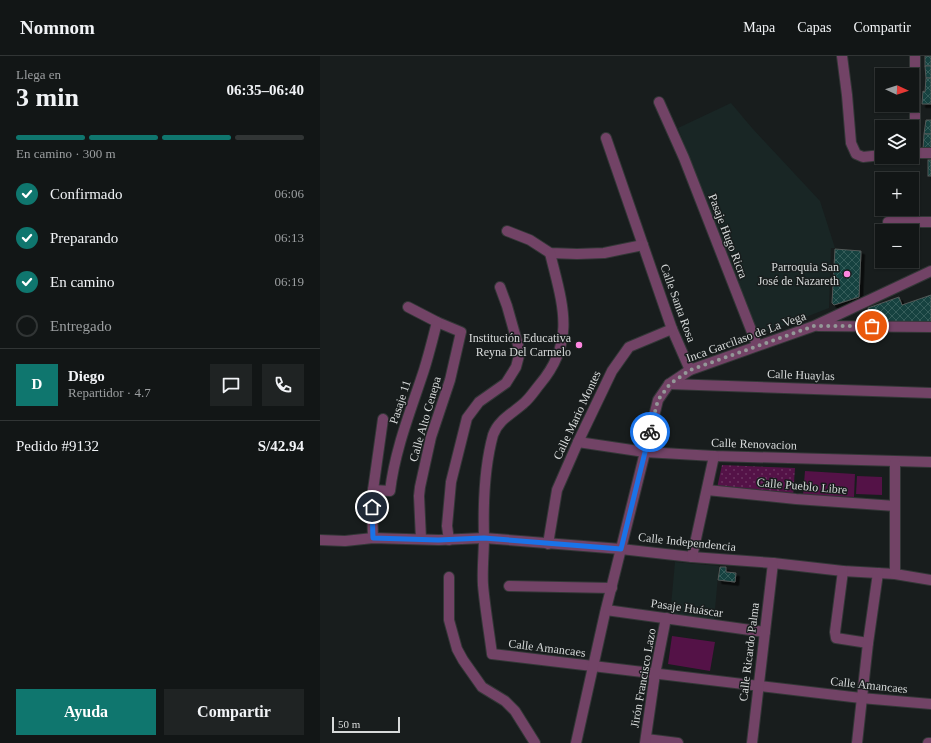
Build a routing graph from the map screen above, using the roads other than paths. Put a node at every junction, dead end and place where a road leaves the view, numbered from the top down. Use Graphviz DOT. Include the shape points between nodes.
graph roads {
  1 [pos="842,56"];
  2 [pos="915,56"];
  3 [pos="659,102"];
  4 [pos="914,120"];
  5 [pos="606,138"];
  6 [pos="919,153"];
  7 [pos="931,153"];
  8 [pos="875,156"];
  9 [pos="888,222"];
  10 [pos="931,222"];
  11 [pos="507,232"];
  12 [pos="643,245"];
  13 [pos="550,253"];
  14 [pos="931,271"];
  15 [pos="500,287"];
  16 [pos="408,307"];
  17 [pos="437,322"];
  18 [pos="814,326"];
  19 [pos="931,327"];
  20 [pos="672,330"];
  21 [pos="757,345"];
  22 [pos="690,370"];
  23 [pos="670,384"];
  24 [pos="931,393"];
  25 [pos="383,419"];
  26 [pos="578,442"];
  27 [pos="645,452"];
  28 [pos="714,456"];
  29 [pos="895,462"];
  30 [pos="931,462"];
  31 [pos="373,490"];
  32 [pos="707,490"];
  33 [pos="895,506"];
  34 [pos="373,538"];
  35 [pos="484,538"];
  36 [pos="421,539"];
  37 [pos="320,540"];
  38 [pos="449,540"];
  39 [pos="548,544"];
  40 [pos="621,549"];
  41 [pos="692,557"];
  42 [pos="773,563"];
  43 [pos="843,571"];
  44 [pos="878,573"];
  45 [pos="895,574"];
  46 [pos="449,577"];
  47 [pos="931,580"];
  48 [pos="509,586"];
  49 [pos="612,588"];
  50 [pos="606,610"];
  51 [pos="666,618"];
  52 [pos="765,632"];
  53 [pos="868,643"];
  54 [pos="592,666"];
  55 [pos="655,674"];
  56 [pos="758,686"];
  57 [pos="861,698"];
  58 [pos="931,704"];
  59 [pos="646,741"];
  60 [pos="535,743"];
  61 [pos="576,743"];
  62 [pos="678,743"];
  63 [pos="752,743"];
  64 [pos="857,743"];
  1 -- 8 [label="street" via="851,144 856,154 863,157"];
  2 -- 4 [label="street"];
  3 -- 21 [label="street, Pasaje Hugo Ricra" via="684,158"];
  5 -- 12 [label="street, Calle Santa Rosa"];
  6 -- 7 [label="street"];
  9 -- 10 [label="street"];
  11 -- 13 [label="street" via="530,240"];
  12 -- 13 [label="street" via="604,253"];
  12 -- 20 [label="street, Calle Santa Rosa"];
  13 -- 35 [label="street, Calle Amancaes" via="562,303 564,336 553,367 525,402 498,424 494,434 483,502"];
  14 -- 18 [label="street, Inca Garcilaso de La Vega"];
  15 -- 38 [label="street" via="520,352 516,367 506,383 479,402 467,418 451,482 447,526"];
  16 -- 17 [label="street"];
  17 -- 31 [label="street, Pasaje 11" via="398,447 390,491"];
  17 -- 36 [label="street, Calle Alto Cenepa" via="461,332 450,380 431,437 420,487"];
  18 -- 19 [label="street"];
  18 -- 21 [label="street, Inca Garcilaso de La Vega"];
  20 -- 22 [label="street, Calle Santa Rosa"];
  20 -- 26 [label="street, Calle Mario Montes" via="629,347 612,371"];
  21 -- 22 [label="street, Inca Garcilaso de La Vega"];
  22 -- 23 [label="street, Inca Garcilaso de La Vega"];
  23 -- 24 [label="street, Calle Huaylas"];
  23 -- 27 [label="street, Inca Garcilaso de La Vega" via="658,400"];
  25 -- 31 [label="street"];
  26 -- 27 [label="street, Calle Renovacion"];
  26 -- 39 [label="street, Calle Mario Montes" via="557,490"];
  27 -- 28 [label="street, Calle Renovacion"];
  27 -- 40 [label="street, Inca Garcilaso de La Vega"];
  28 -- 29 [label="street, Calle Renovacion"];
  28 -- 32 [label="street"];
  29 -- 30 [label="street, Calle Renovacion"];
  29 -- 33 [label="street"];
  31 -- 34 [label="street"];
  32 -- 33 [label="street, Calle Pueblo Libre"];
  32 -- 41 [label="street"];
  33 -- 45 [label="street"];
  34 -- 36 [label="street, Calle Independencia"];
  34 -- 37 [label="street, Calle Independencia"];
  35 -- 38 [label="street, Calle Independencia"];
  35 -- 39 [label="street, Calle Independencia"];
  35 -- 54 [label="street, Calle Amancaes" via="483,584 492,654"];
  36 -- 38 [label="street, Calle Independencia"];
  39 -- 40 [label="street, Calle Independencia"];
  40 -- 41 [label="street, Calle Independencia"];
  40 -- 49 [label="street, Inca Garcilaso de La Vega"];
  41 -- 42 [label="street, Calle Independencia"];
  42 -- 43 [label="street, Calle Independencia"];
  42 -- 52 [label="street, Calle Ricardo Palma"];
  43 -- 44 [label="street, Calle Independencia"];
  43 -- 53 [label="street" via="834,632 836,638"];
  44 -- 45 [label="street, Calle Independencia"];
  44 -- 53 [label="street"];
  45 -- 47 [label="street, Calle Independencia"];
  46 -- 60 [label="street" via="449,620 457,649 482,687 505,701 515,711"];
  48 -- 49 [label="street"];
  49 -- 50 [label="street, Inca Garcilaso de La Vega"];
  50 -- 51 [label="street, Pasaje Huáscar"];
  50 -- 54 [label="street, Inca Garcilaso de La Vega"];
  51 -- 52 [label="street, Pasaje Huáscar"];
  51 -- 55 [label="street, Jirón Francisco Lazo"];
  52 -- 56 [label="street, Calle Ricardo Palma"];
  53 -- 57 [label="street"];
  54 -- 55 [label="street, Calle Amancaes"];
  54 -- 61 [label="street, Inca Garcilaso de La Vega"];
  55 -- 56 [label="street, Calle Amancaes"];
  55 -- 59 [label="street, Jirón Francisco Lazo"];
  56 -- 57 [label="street, Calle Amancaes"];
  56 -- 63 [label="street, Calle Ricardo Palma"];
  57 -- 58 [label="street, Calle Amancaes"];
  57 -- 64 [label="street"];
  59 -- 62 [label="street"];
}
